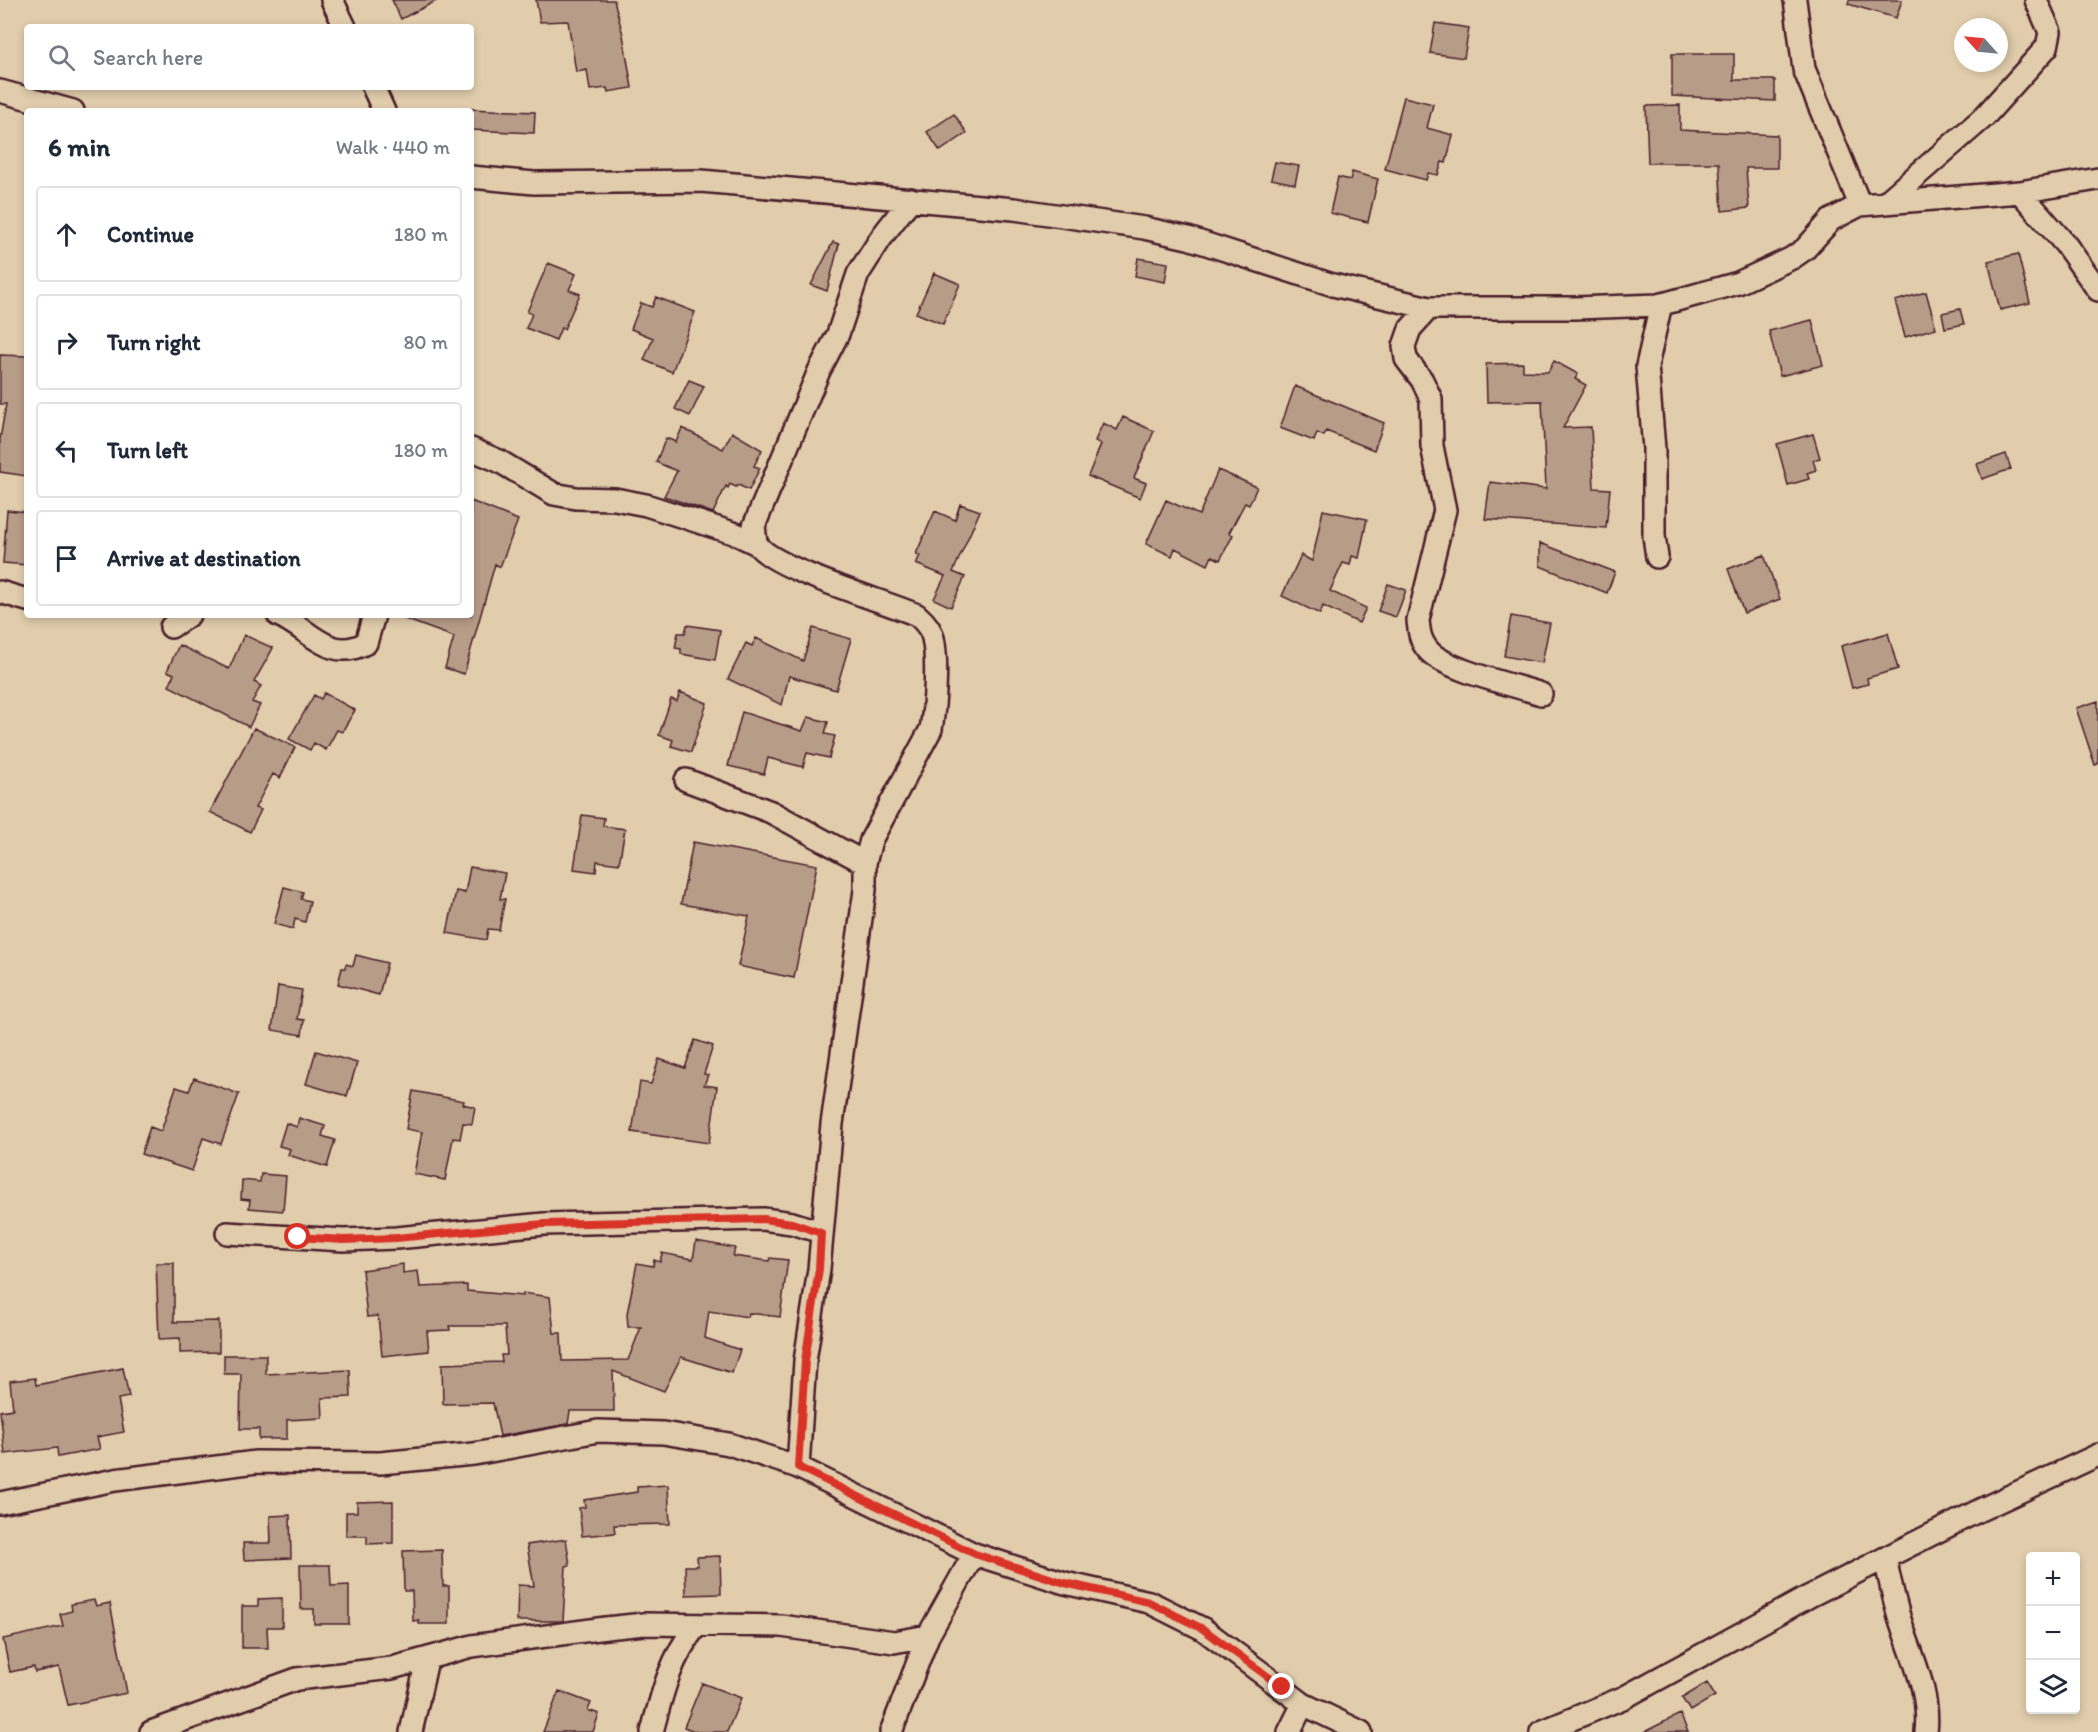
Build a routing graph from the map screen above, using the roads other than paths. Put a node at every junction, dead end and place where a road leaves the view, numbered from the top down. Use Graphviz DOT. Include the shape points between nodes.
graph roads {
  1 [pos="332,0"];
  2 [pos="1795,0"];
  3 [pos="2036,0"];
  4 [pos="344,24"];
  5 [pos="374,90"];
  6 [pos="0,91"];
  7 [pos="62,108"];
  8 [pos="383,108"];
  9 [pos="474,177"];
  10 [pos="2098,179"];
  11 [pos="2020,192"];
  12 [pos="911,200"];
  13 [pos="1887,201"];
  14 [pos="1860,205"];
  15 [pos="2098,290"];
  16 [pos="1661,304"];
  17 [pos="1429,308"];
  18 [pos="474,450"];
  19 [pos="757,544"];
  20 [pos="1657,557"];
  21 [pos="0,592"];
  22 [pos="24,599"];
  23 [pos="184,618"];
  24 [pos="283,618"];
  25 [pos="374,618"];
  26 [pos="171,627"];
  27 [pos="1541,694"];
  28 [pos="686,780"];
  29 [pos="866,863"];
  30 [pos="227,1233"];
  31 [pos="821,1233"];
  32 [pos="2098,1455"];
  33 [pos="798,1467"];
  34 [pos="0,1503"];
  35 [pos="975,1554"];
  36 [pos="1885,1558"];
  37 [pos="697,1625"];
  38 [pos="928,1636"];
  39 [pos="427,1660"];
  40 [pos="1303,1704"];
  41 [pos="151,1732"];
  42 [pos="411,1732"];
  43 [pos="652,1732"];
  44 [pos="891,1732"];
  45 [pos="1289,1732"];
  46 [pos="1361,1732"];
  47 [pos="1541,1732"];
  48 [pos="1926,1732"];
  1 -- 4 [label="street"];
  2 -- 14 [label="street" via="1804,69"];
  3 -- 13 [label="street" via="2050,32 2047,47 1984,117"];
  5 -- 8 [label="street"];
  6 -- 7 [label="street"];
  9 -- 12 [label="street" via="534,183 701,181"];
  10 -- 11 [label="street"];
  11 -- 13 [label="street"];
  11 -- 15 [label="street"];
  12 -- 17 [label="street" via="1123,223 1188,238 1333,285"];
  12 -- 19 [label="street" via="858,274 838,334 754,526"];
  13 -- 14 [label="street"];
  14 -- 16 [label="street" via="1831,220 1804,249 1783,264 1738,283"];
  16 -- 17 [label="street"];
  16 -- 20 [label="street" via="1647,366"];
  17 -- 27 [label="street" via="1410,328 1404,346 1406,359 1431,399 1432,446 1445,510 1418,620 1419,636 1429,651 1451,665"];
  18 -- 19 [label="street" via="554,494 646,505"];
  19 -- 29 [label="street" via="797,569 839,588 917,615 933,638 931,729 871,840"];
  21 -- 22 [label="street"];
  23 -- 26 [label="street"];
  24 -- 25 [label="street" via="344,651 366,643"];
  28 -- 29 [label="street" via="771,812"];
  29 -- 31 [label="street"];
  30 -- 31 [label="street" via="343,1240 544,1224 763,1219"];
  31 -- 33 [label="street" via="805,1361"];
  32 -- 36 [label="street"];
  33 -- 34 [label="street" via="729,1444 663,1433 598,1431 474,1454 380,1463 256,1462 115,1480"];
  33 -- 35 [label="street"];
  35 -- 38 [label="street"];
  35 -- 40 [label="street" via="1065,1583 1149,1602 1203,1629"];
  36 -- 47 [label="street" via="1738,1633 1625,1697"];
  36 -- 48 [label="street" via="1923,1692 1928,1717"];
  37 -- 38 [label="street" via="781,1626 894,1642"];
  37 -- 39 [label="street" via="644,1623 595,1629 472,1646"];
  37 -- 43 [label="street" via="681,1644 671,1665"];
  38 -- 44 [label="street"];
  39 -- 41 [label="street" via="297,1679"];
  39 -- 42 [label="street"];
  40 -- 45 [label="street"];
  40 -- 46 [label="street"];
}
